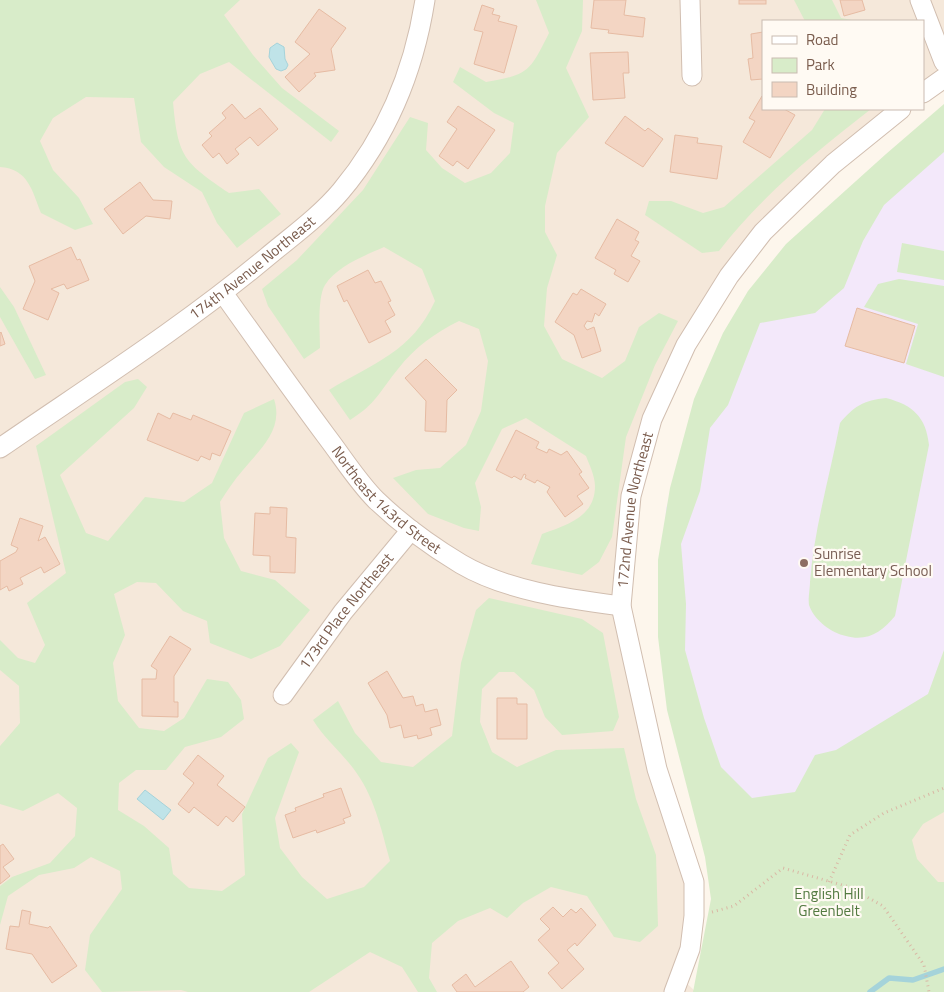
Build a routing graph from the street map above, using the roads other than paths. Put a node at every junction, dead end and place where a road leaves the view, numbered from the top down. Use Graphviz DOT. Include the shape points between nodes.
graph roads {
  1 [pos="690,0"];
  2 [pos="920,0"];
  3 [pos="423,9"];
  4 [pos="944,62"];
  5 [pos="692,76"];
  6 [pos="944,78"];
  7 [pos="924,92"];
  8 [pos="901,110"];
  9 [pos="223,293"];
  10 [pos="0,448"];
  11 [pos="411,530"];
  12 [pos="621,606"];
  13 [pos="283,696"];
  14 [pos="674,992"];
  1 -- 5 [label="street"];
  2 -- 4 [label="street"];
  3 -- 9 [label="street, 174th Avenue Northeast" via="410,69 391,115 369,153 340,192"];
  6 -- 7 [label="street"];
  8 -- 12 [label="street, 172nd Avenue Northeast" via="833,164 763,232 729,276 686,345 652,419 632,496"];
  9 -- 10 [label="street, 174th Avenue Northeast"];
  9 -- 11 [label="street, Northeast 143rd Street" via="352,470 376,499"];
  11 -- 12 [label="street, Northeast 143rd Street" via="462,564 505,582 556,597"];
  11 -- 13 [label="street, 173rd Place Northeast" via="343,612"];
  12 -- 14 [label="street, 172nd Avenue Northeast" via="657,769 694,882 690,948"];
}
